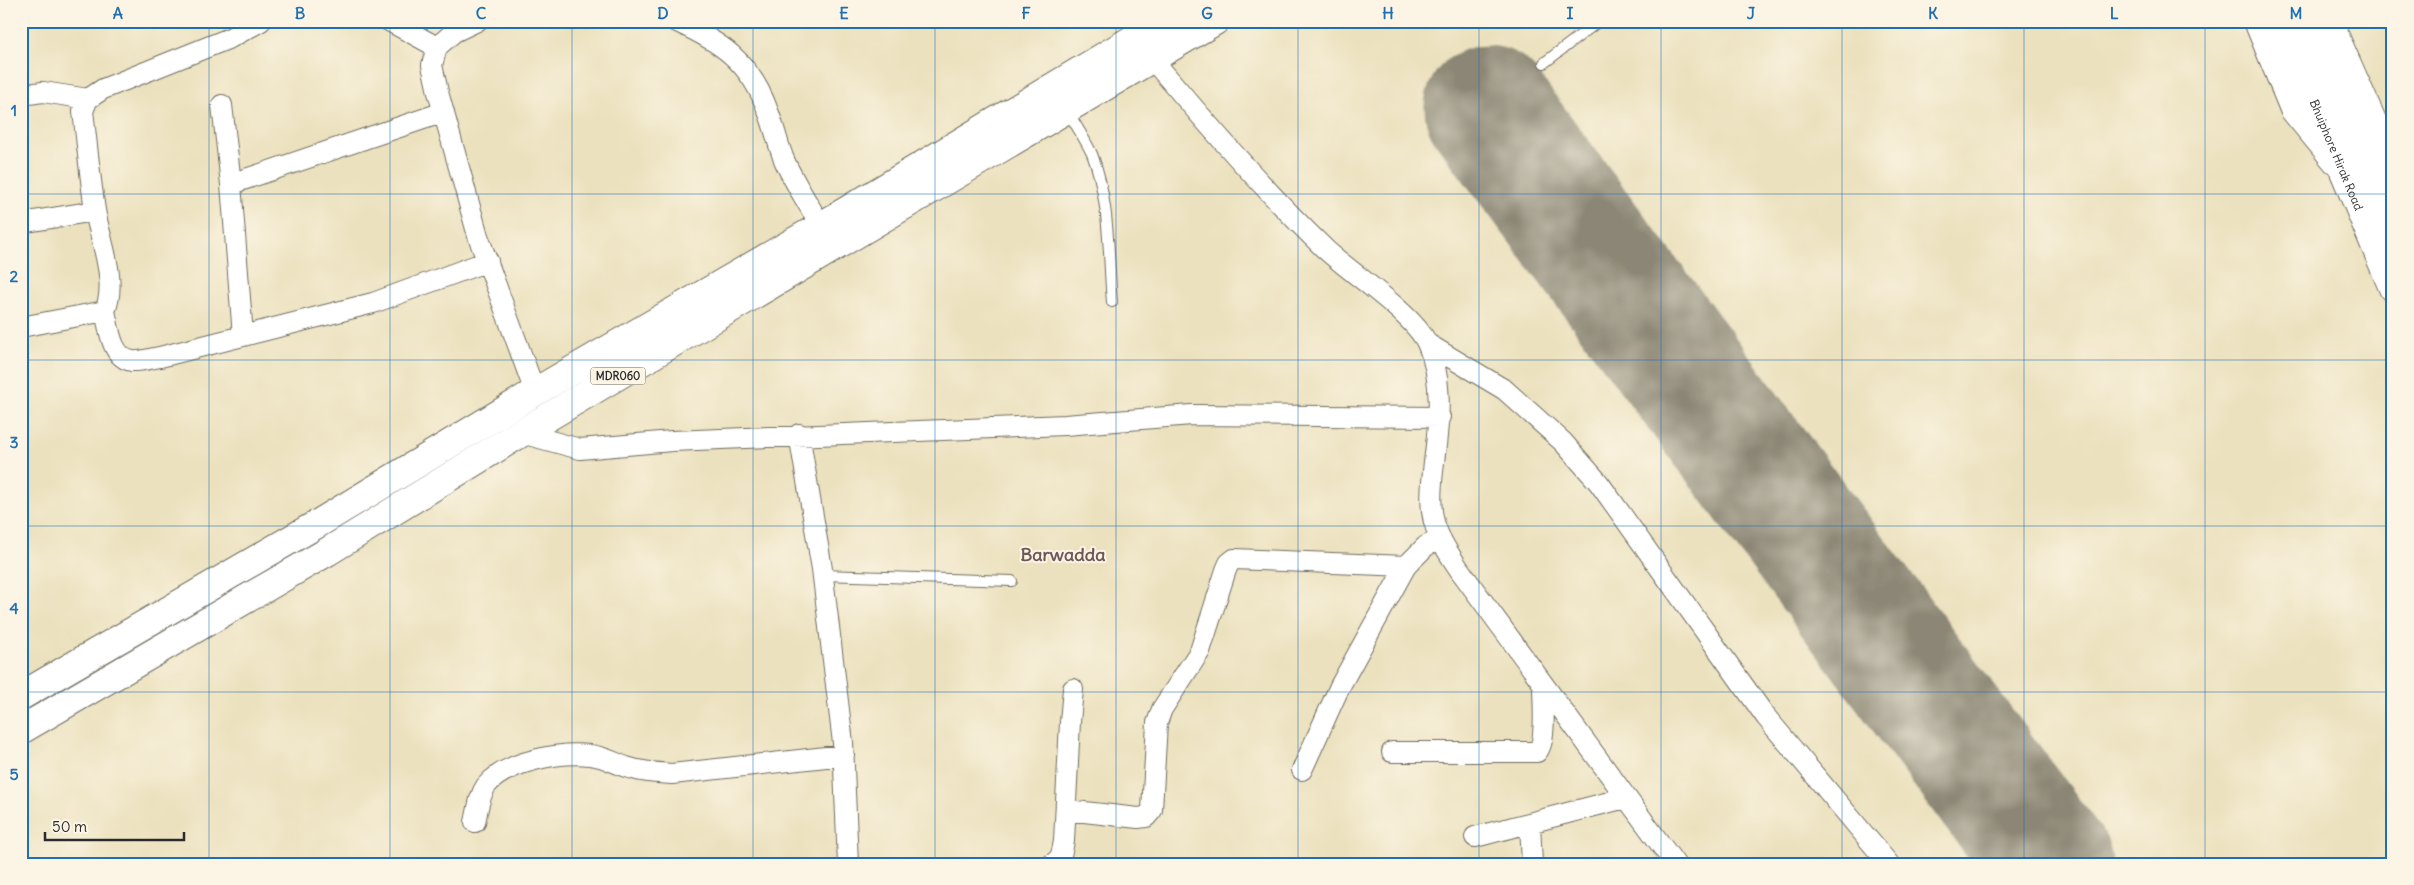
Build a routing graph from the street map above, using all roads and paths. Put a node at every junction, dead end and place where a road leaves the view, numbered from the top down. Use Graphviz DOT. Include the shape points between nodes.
graph roads {
  1 [pos="261,21"];
  2 [pos="389,21"];
  3 [pos="477,21"];
  4 [pos="675,21"];
  5 [pos="1163,21"];
  6 [pos="1215,21"];
  7 [pos="1599,21"];
  8 [pos="2258,21"];
  9 [pos="2281,21"];
  10 [pos="2307,21"];
  11 [pos="2328,21"];
  12 [pos="437,47"];
  13 [pos="1152,59"];
  14 [pos="1544,63"];
  15 [pos="21,95"];
  16 [pos="88,99"];
  17 [pos="222,105"];
  18 [pos="1067,110"];
  19 [pos="444,112"];
  20 [pos="2340,165"];
  21 [pos="2393,168"];
  22 [pos="231,184"];
  23 [pos="95,210"];
  24 [pos="21,223"];
  25 [pos="2393,225"];
  26 [pos="821,226"];
  27 [pos="488,261"];
  28 [pos="2393,288"];
  29 [pos="1112,302"];
  30 [pos="105,311"];
  31 [pos="21,327"];
  32 [pos="243,336"];
  33 [pos="1428,344"];
  34 [pos="535,392"];
  35 [pos="1440,417"];
  36 [pos="521,433"];
  37 [pos="799,434"];
  38 [pos="1440,539"];
  39 [pos="1406,566"];
  40 [pos="822,575"];
  41 [pos="1012,581"];
  42 [pos="1543,685"];
  43 [pos="1073,689"];
  44 [pos="21,696"];
  45 [pos="21,730"];
  46 [pos="1392,752"];
  47 [pos="844,756"];
  48 [pos="1302,770"];
  49 [pos="1625,798"];
  50 [pos="1066,810"];
  51 [pos="475,822"];
  52 [pos="1530,823"];
  53 [pos="1475,837"];
  54 [pos="848,864"];
  55 [pos="1052,864"];
  56 [pos="1532,864"];
  57 [pos="1675,864"];
  58 [pos="1889,864"];
  1 -- 16 [label="street" via="230,38 104,89"];
  2 -- 12 [label="street"];
  3 -- 12 [label="street" via="454,32"];
  4 -- 26 [label="street" via="706,36 730,53 752,76 768,110 785,162"];
  5 -- 26 [label="main road, MDR060"];
  6 -- 13 [label="main road, MDR060"];
  7 -- 14 [label="lane"];
  8 -- 20 [label="main road" via="2294,109"];
  9 -- 20 [label="main road, Bhuiphore Hirak Road"];
  10 -- 25 [label="main road, Bhuiphore Hirak Road"];
  11 -- 21 [label="main road"];
  12 -- 19 [label="street" via="432,65"];
  13 -- 18 [label="main road, MDR060"];
  13 -- 33 [label="street" via="1285,209 1422,334"];
  15 -- 16 [label="street" via="43,92"];
  16 -- 23 [label="street" via="82,111"];
  17 -- 22 [label="street"];
  18 -- 29 [label="lane" via="1091,152 1098,173"];
  18 -- 36 [label="main road, MDR060"];
  19 -- 22 [label="street"];
  19 -- 27 [label="street" via="478,236"];
  20 -- 28 [label="main road, Bhuiphore Hirak Road"];
  22 -- 32 [label="street"];
  23 -- 24 [label="street"];
  23 -- 30 [label="street" via="109,272 109,302"];
  26 -- 34 [label="main road, MDR060"];
  27 -- 32 [label="street" via="374,303"];
  27 -- 34 [label="street"];
  30 -- 31 [label="street"];
  30 -- 32 [label="street" via="116,349 120,356 132,361"];
  33 -- 35 [label="street" via="1436,368"];
  33 -- 58 [label="street" via="1505,390 1563,442 1599,483 1766,717"];
  34 -- 44 [label="main road, MDR060"];
  35 -- 37 [label="street" via="1192,415 1065,424"];
  35 -- 38 [label="street" via="1431,487 1434,520"];
  36 -- 37 [label="street" via="580,449"];
  36 -- 45 [label="main road, MDR060" via="327,552"];
  37 -- 40 [label="street"];
  38 -- 39 [label="street" via="1426,546"];
  38 -- 42 [label="street"];
  39 -- 48 [label="street" via="1340,686"];
  39 -- 50 [label="street" via="1234,559 1226,570 1200,651 1162,709 1157,723 1152,810 1146,817 1138,818"];
  40 -- 41 [label="lane"];
  40 -- 47 [label="street"];
  42 -- 46 [label="street" via="1541,748 1536,752"];
  42 -- 49 [label="street"];
  43 -- 50 [label="street"];
  47 -- 51 [label="street" via="672,774 649,773 591,755 555,756 496,775 485,787"];
  47 -- 54 [label="street"];
  49 -- 52 [label="street"];
  49 -- 57 [label="street"];
  50 -- 55 [label="street" via="1061,855"];
  52 -- 53 [label="street"];
  52 -- 56 [label="street"];
}
